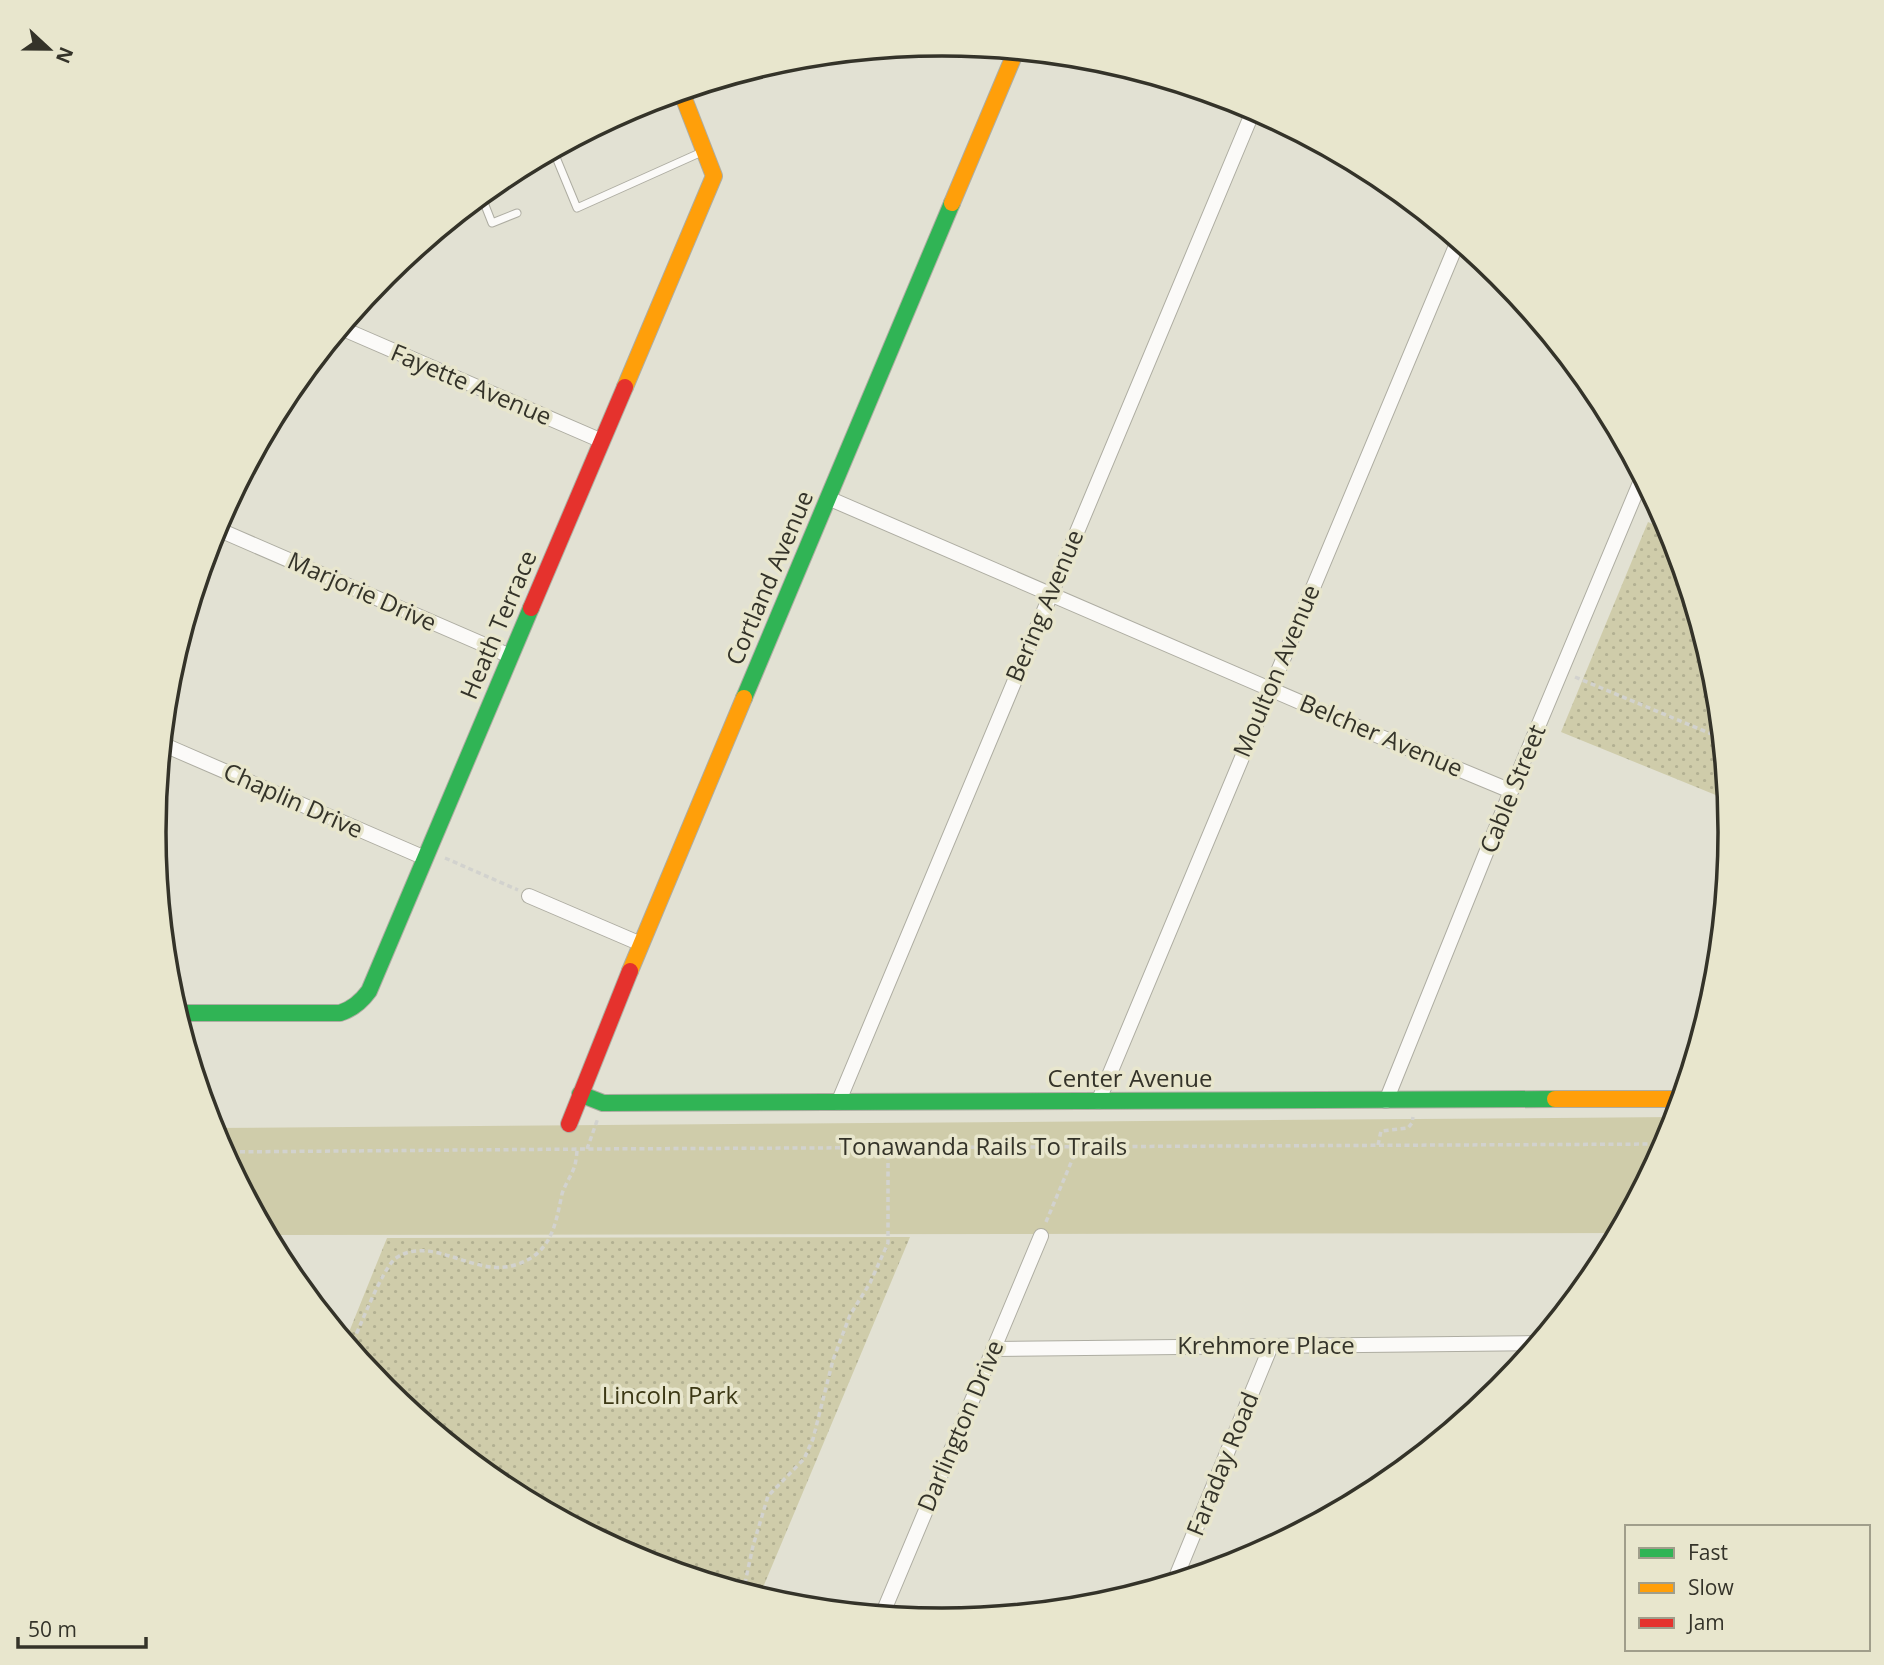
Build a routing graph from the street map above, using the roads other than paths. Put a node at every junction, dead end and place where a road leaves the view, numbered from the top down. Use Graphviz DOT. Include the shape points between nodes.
graph roads {
  1 [pos="1012,60"];
  2 [pos="685,100"];
  3 [pos="1249,120"];
  4 [pos="705,151"];
  5 [pos="557,159"];
  6 [pos="485,205"];
  7 [pos="517,213"];
  8 [pos="1454,249"];
  9 [pos="349,332"];
  10 [pos="601,441"];
  11 [pos="1638,489"];
  12 [pos="828,498"];
  13 [pos="226,533"];
  14 [pos="1050,594"];
  15 [pos="510,656"];
  16 [pos="1270,689"];
  17 [pos="170,748"];
  18 [pos="1511,791"];
  19 [pos="426,855"];
  20 [pos="529,896"];
  21 [pos="641,944"];
  22 [pos="187,1013"];
  23 [pos="580,1094"];
  24 [pos="1671,1099"];
  25 [pos="1386,1101"];
  26 [pos="1098,1102"];
  27 [pos="838,1103"];
  28 [pos="569,1124"];
  29 [pos="1041,1236"];
  30 [pos="1527,1343"];
  31 [pos="1271,1346"];
  32 [pos="993,1349"];
  33 [pos="1178,1572"];
  34 [pos="886,1606"];
  1 -- 12 [label="street, Cortland Avenue"];
  2 -- 4 [label="street, Heath Terrace"];
  3 -- 14 [label="street, Bering Avenue"];
  4 -- 5 [label="lane" via="577,208"];
  4 -- 10 [label="street, Heath Terrace" via="714,176"];
  6 -- 7 [label="lane" via="492,223"];
  8 -- 16 [label="street, Moulton Avenue"];
  9 -- 10 [label="street, Fayette Avenue"];
  10 -- 15 [label="street, Heath Terrace"];
  11 -- 18 [label="street, Cable Street"];
  12 -- 14 [label="street, Belcher Avenue"];
  12 -- 21 [label="street, Cortland Avenue"];
  13 -- 15 [label="street, Marjorie Drive"];
  14 -- 16 [label="street, Belcher Avenue"];
  14 -- 27 [label="street, Bering Avenue"];
  15 -- 19 [label="street, Heath Terrace"];
  16 -- 18 [label="street, Belcher Avenue"];
  16 -- 26 [label="street, Moulton Avenue"];
  17 -- 19 [label="street, Chaplin Drive"];
  18 -- 25 [label="street, Cable Street"];
  19 -- 22 [label="street, Heath Terrace" via="362,1002 340,1013"];
  20 -- 21 [label="street"];
  21 -- 23 [label="street, Cortland Avenue"];
  23 -- 27 [label="street, Center Avenue" via="603,1103"];
  23 -- 28 [label="street, Cortland Avenue"];
  24 -- 25 [label="street, Center Avenue"];
  25 -- 26 [label="street, Center Avenue"];
  26 -- 27 [label="street, Center Avenue"];
  29 -- 32 [label="street, Darlington Drive"];
  30 -- 31 [label="street, Krehmore Place"];
  31 -- 32 [label="street, Krehmore Place"];
  31 -- 33 [label="street, Faraday Road"];
  32 -- 34 [label="street, Darlington Drive"];
}
